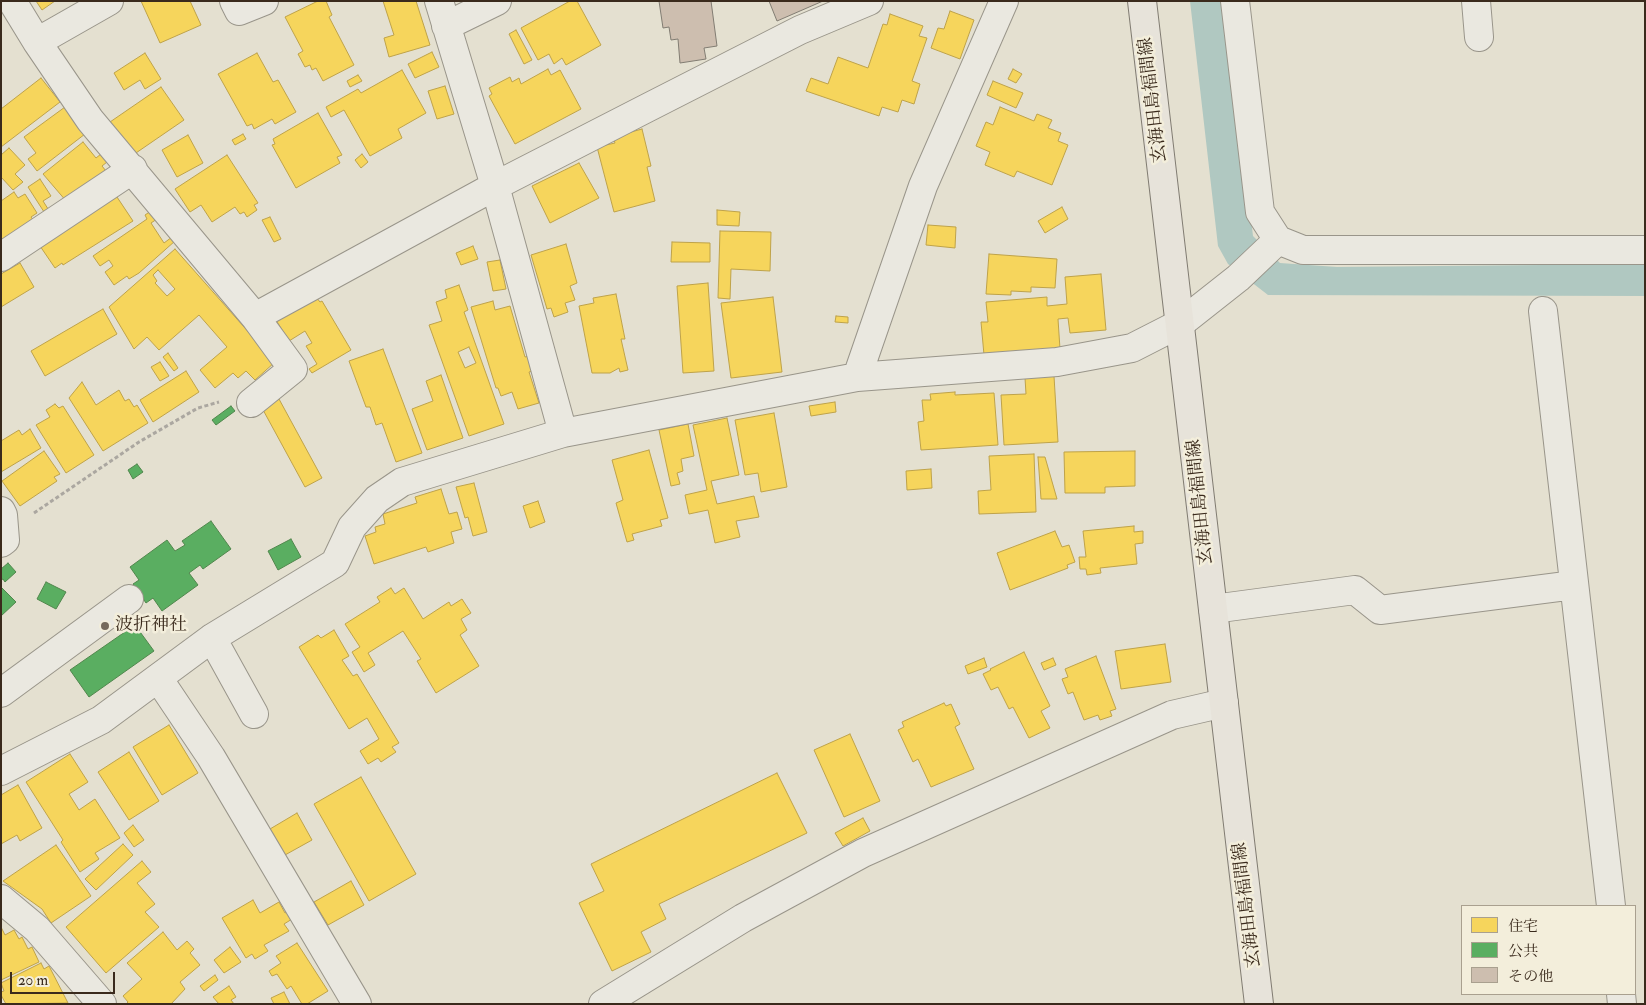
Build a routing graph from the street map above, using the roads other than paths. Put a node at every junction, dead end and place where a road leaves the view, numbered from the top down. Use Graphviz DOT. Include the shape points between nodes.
graph roads {
  1 [pos="12,1"];
  2 [pos="109,1"];
  3 [pos="234,1"];
  4 [pos="264,1"];
  5 [pos="497,1"];
  6 [pos="869,1"];
  7 [pos="1004,1"];
  8 [pos="1142,1"];
  9 [pos="1235,1"];
  10 [pos="1476,1"];
  11 [pos="443,14"];
  12 [pos="1479,37"];
  13 [pos="37,42"];
  14 [pos="132,169"];
  15 [pos="495,186"];
  16 [pos="1273,244"];
  17 [pos="1645,250"];
  18 [pos="1,257"];
  19 [pos="1543,311"];
  20 [pos="255,317"];
  21 [pos="1180,323"];
  22 [pos="857,377"];
  23 [pos="251,404"];
  24 [pos="563,433"];
  25 [pos="1,511"];
  26 [pos="3,542"];
  27 [pos="1574,585"];
  28 [pos="129,599"];
  29 [pos="1213,609"];
  30 [pos="212,638"];
  31 [pos="158,678"];
  32 [pos="1,692"];
  33 [pos="1224,704"];
  34 [pos="254,714"];
  35 [pos="1,771"];
  36 [pos="1,899"];
  37 [pos="1611,905"];
  38 [pos="102,1004"];
  39 [pos="357,1004"];
  40 [pos="603,1004"];
  41 [pos="1259,1004"];
  1 -- 13 [label="street"];
  2 -- 13 [label="street"];
  3 -- 4 [label="street" via="239,11"];
  5 -- 11 [label="street"];
  6 -- 15 [label="street" via="800,30"];
  7 -- 22 [label="street" via="923,186"];
  8 -- 21 [label="main road, 玄海田島福間線"];
  9 -- 16 [label="street" via="1260,212"];
  10 -- 12 [label="street"];
  11 -- 15 [label="street"];
  13 -- 14 [label="street" via="90,120"];
  14 -- 18 [label="street"];
  14 -- 20 [label="street"];
  15 -- 20 [label="street"];
  15 -- 24 [label="street"];
  16 -- 17 [label="street" via="1303,250"];
  16 -- 21 [label="street" via="1238,278"];
  19 -- 27 [label="street"];
  20 -- 23 [label="street" via="293,369"];
  21 -- 22 [label="street" via="1132,348 1057,362"];
  21 -- 29 [label="main road, 玄海田島福間線"];
  22 -- 24 [label="street"];
  24 -- 30 [label="street" via="402,482 376,499 352,527 335,562"];
  25 -- 26 [label="street"];
  27 -- 29 [label="street" via="1380,610 1354,590"];
  27 -- 37 [label="street"];
  28 -- 32 [label="street"];
  29 -- 33 [label="main road, 玄海田島福間線"];
  30 -- 31 [label="street"];
  30 -- 34 [label="street"];
  31 -- 35 [label="street" via="101,720"];
  31 -- 39 [label="street" via="211,757"];
  33 -- 40 [label="street" via="1172,715 863,853 743,918"];
  33 -- 41 [label="main road, 玄海田島福間線"];
  36 -- 38 [label="street" via="37,930"];
}
